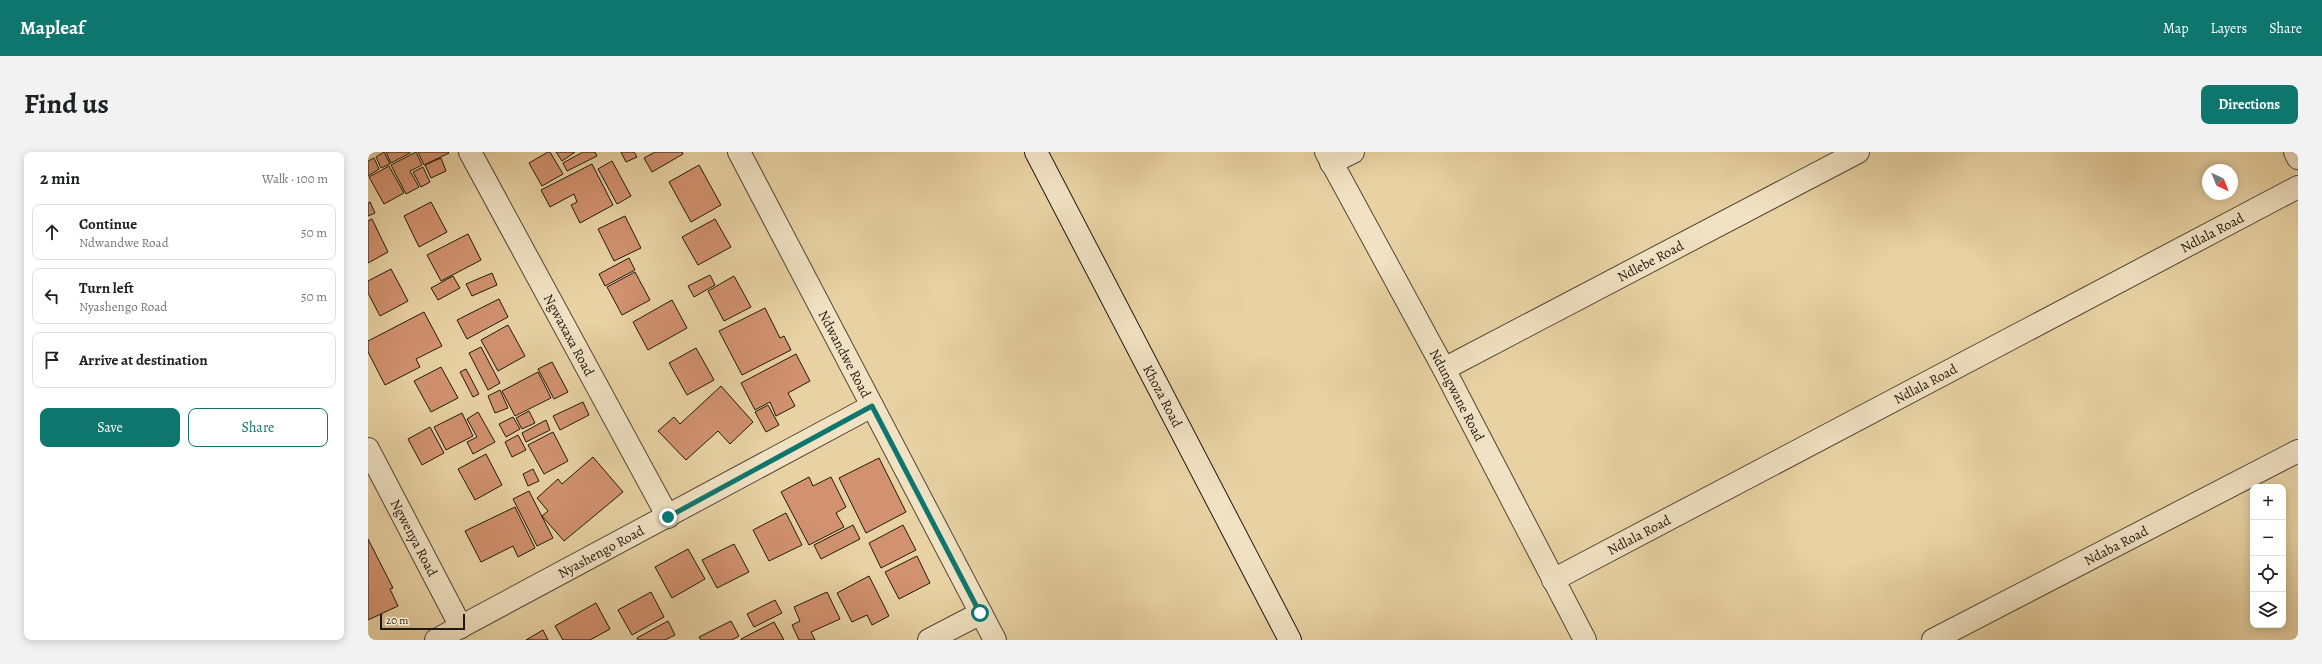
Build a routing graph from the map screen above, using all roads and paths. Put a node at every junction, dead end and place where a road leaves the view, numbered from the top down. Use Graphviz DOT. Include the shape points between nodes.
graph roads {
  1 [pos="470,152"];
  2 [pos="740,152"];
  3 [pos="1036,152"];
  4 [pos="1353,152"];
  5 [pos="1858,152"];
  6 [pos="2295,152"];
  7 [pos="1329,157"];
  8 [pos="2298,158"];
  9 [pos="2298,187"];
  10 [pos="1444,369"];
  11 [pos="872,406"];
  12 [pos="368,449"];
  13 [pos="2298,451"];
  14 [pos="668,517"];
  15 [pos="1553,580"];
  16 [pos="980,613"];
  17 [pos="461,627"];
  18 [pos="436,640"];
  19 [pos="929,640"];
  20 [pos="995,640"];
  21 [pos="1290,640"];
  22 [pos="1585,640"];
  23 [pos="1933,640"];
  1 -- 14 [label="street, Ngwaxaxa Road"];
  2 -- 11 [label="street, Ndwandwe Road"];
  3 -- 21 [label="street, Khoza Road"];
  4 -- 7 [label="street"];
  5 -- 10 [label="street, Ndlebe Road"];
  6 -- 8 [label="street"];
  7 -- 10 [label="street, Ndungwane Road"];
  9 -- 15 [label="street, Ndlala Road"];
  10 -- 15 [label="street, Ndungwane Road"];
  11 -- 14 [label="street, Nyashengo Road"];
  11 -- 16 [label="street, Ndwandwe Road"];
  12 -- 17 [label="street, Ngwenya Road"];
  13 -- 23 [label="street, Ndaba Road"];
  14 -- 17 [label="street, Nyashengo Road"];
  15 -- 22 [label="street, Ndungwane Road"];
  16 -- 19 [label="street"];
  16 -- 20 [label="street, Ndwandwe Road"];
  17 -- 18 [label="street, Nyashengo Road"];
}
